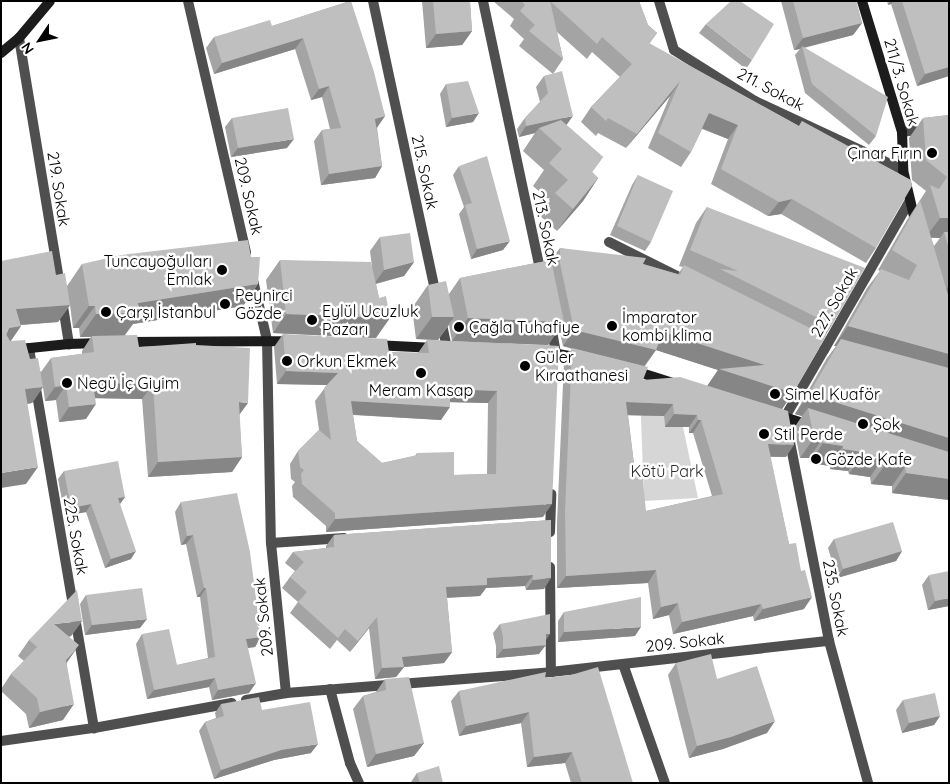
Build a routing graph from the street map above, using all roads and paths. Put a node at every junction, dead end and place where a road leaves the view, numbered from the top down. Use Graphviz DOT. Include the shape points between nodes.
graph roads {
  1 [pos="50,1"];
  2 [pos="188,1"];
  3 [pos="373,1"];
  4 [pos="483,1"];
  5 [pos="659,1"];
  6 [pos="862,1"];
  7 [pos="19,38"];
  8 [pos="1,53"];
  9 [pos="949,125"];
  10 [pos="902,132"];
  11 [pos="903,170"];
  12 [pos="910,202"];
  13 [pos="919,236"];
  14 [pos="609,242"];
  15 [pos="686,281"];
  16 [pos="542,284"];
  17 [pos="549,313"];
  18 [pos="267,340"];
  19 [pos="305,342"];
  20 [pos="70,344"];
  21 [pos="362,344"];
  22 [pos="29,348"];
  23 [pos="452,348"];
  24 [pos="1,350"];
  25 [pos="537,351"];
  26 [pos="557,352"];
  27 [pos="595,361"];
  28 [pos="623,368"];
  29 [pos="556,371"];
  30 [pos="680,385"];
  31 [pos="766,412"];
  32 [pos="785,417"];
  33 [pos="821,429"];
  34 [pos="551,485"];
  35 [pos="357,537"];
  36 [pos="270,543"];
  37 [pos="829,641"];
  38 [pos="623,664"];
  39 [pos="551,672"];
  40 [pos="330,689"];
  41 [pos="286,693"];
  42 [pos="94,728"];
  43 [pos="1,741"];
  44 [pos="359,783"];
  45 [pos="665,783"];
  46 [pos="868,783"];
  1 -- 7 [label="main road"];
  2 -- 18 [label="street, 209. Sokak"];
  3 -- 23 [label="street, 215. Sokak"];
  4 -- 16 [label="street, 213. Sokak"];
  5 -- 11 [label="street, 211. Sokak" via="674,50 755,101"];
  6 -- 10 [label="main road, 211/3. Sokak"];
  7 -- 8 [label="main road"];
  7 -- 20 [label="street, 219. Sokak"];
  9 -- 10 [label="street"];
  10 -- 11 [label="main road, 211/3. Sokak"];
  11 -- 12 [label="main road, 211/3. Sokak"];
  12 -- 13 [label="main road, 211/3. Sokak"];
  12 -- 32 [label="street, 227. Sokak"];
  14 -- 15 [label="street"];
  17 -- 26 [label="street"];
  18 -- 19 [label="main road"];
  18 -- 20 [label="main road"];
  18 -- 36 [label="street, 209. Sokak"];
  20 -- 22 [label="main road"];
  21 -- 23 [label="main road"];
  22 -- 24 [label="main road"];
  22 -- 42 [label="street, 225. Sokak"];
  25 -- 26 [label="main road"];
  26 -- 27 [label="main road"];
  26 -- 29 [label="street"];
  28 -- 30 [label="main road"];
  31 -- 32 [label="main road"];
  32 -- 33 [label="main road"];
  32 -- 37 [label="street, 235. Sokak"];
  34 -- 39 [label="street" via="545,523 550,548"];
  35 -- 36 [label="street"];
  36 -- 41 [label="street, 209. Sokak"];
  37 -- 38 [label="street, 209. Sokak"];
  37 -- 46 [label="street, 235. Sokak"];
  38 -- 39 [label="street, 209. Sokak"];
  38 -- 45 [label="street"];
  39 -- 40 [label="street, 209. Sokak"];
  40 -- 41 [label="street, 209. Sokak"];
  40 -- 44 [label="street" via="350,763"];
  41 -- 42 [label="street"];
  42 -- 43 [label="street"];
}
